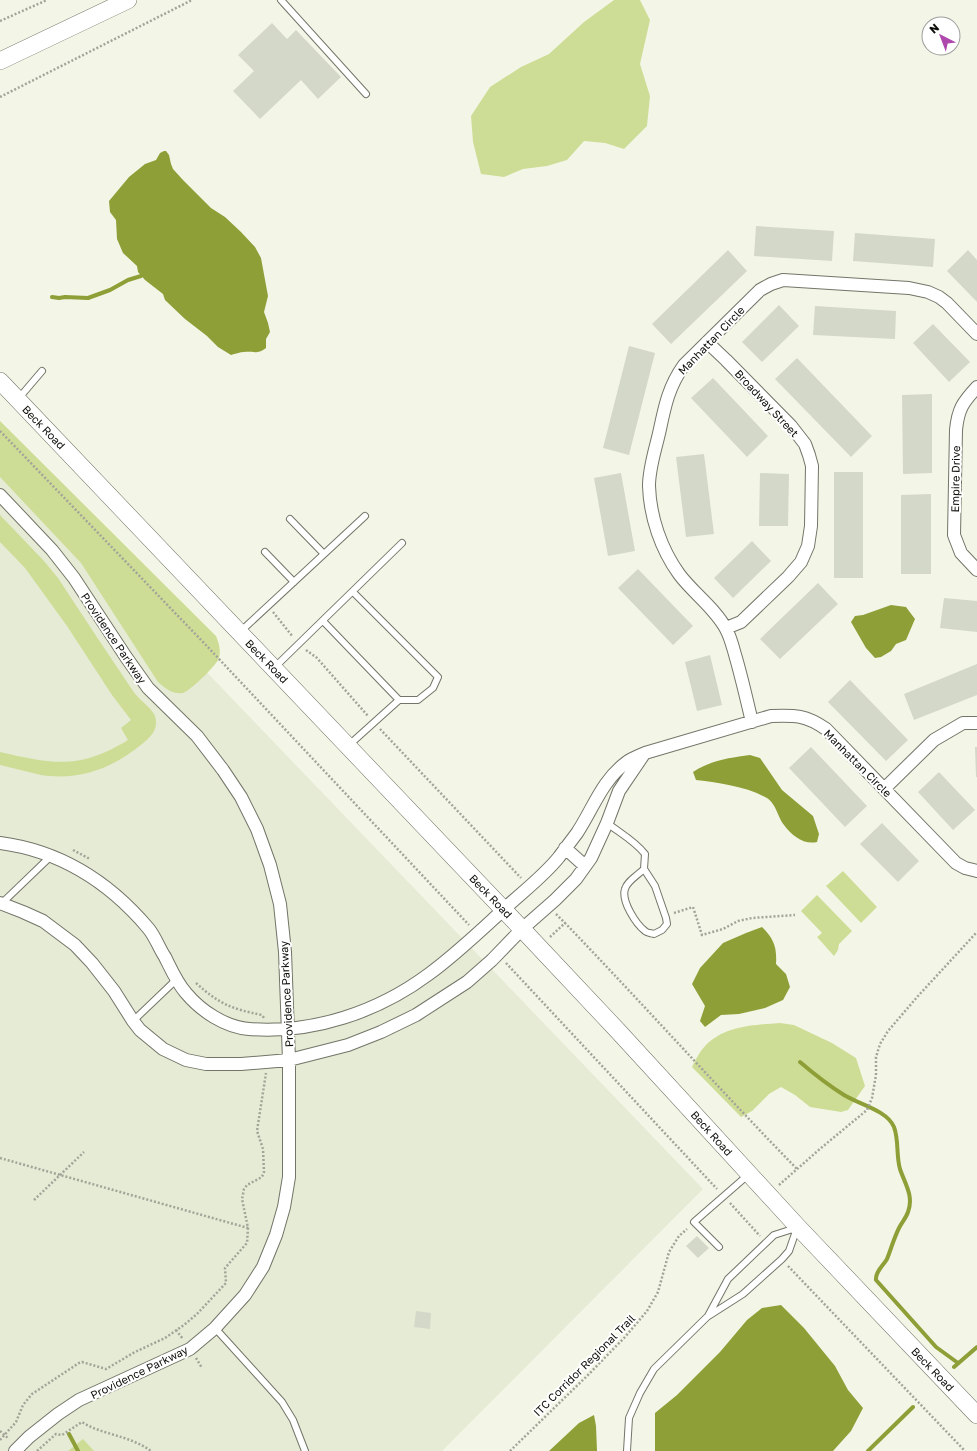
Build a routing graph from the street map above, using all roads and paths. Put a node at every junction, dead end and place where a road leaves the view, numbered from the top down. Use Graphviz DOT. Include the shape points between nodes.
graph roads {
  1 [pos="47,0"];
  2 [pos="128,0"];
  3 [pos="192,0"];
  4 [pos="281,0"];
  5 [pos="0,21"];
  6 [pos="0,61"];
  7 [pos="366,94"];
  8 [pos="0,96"];
  9 [pos="977,334"];
  10 [pos="707,342"];
  11 [pos="42,371"];
  12 [pos="0,381"];
  13 [pos="977,387"];
  14 [pos="18,399"];
  15 [pos="0,431"];
  16 [pos="0,495"];
  17 [pos="365,516"];
  18 [pos="290,519"];
  19 [pos="402,543"];
  20 [pos="264,552"];
  21 [pos="324,554"];
  22 [pos="977,570"];
  23 [pos="294,582"];
  24 [pos="353,592"];
  25 [pos="268,606"];
  26 [pos="323,621"];
  27 [pos="726,628"];
  28 [pos="240,632"];
  29 [pos="299,644"];
  30 [pos="274,668"];
  31 [pos="399,700"];
  32 [pos="374,722"];
  33 [pos="752,722"];
  34 [pos="977,723"];
  35 [pos="348,746"];
  36 [pos="645,753"];
  37 [pos="884,788"];
  38 [pos="590,810"];
  39 [pos="608,823"];
  40 [pos="478,832"];
  41 [pos="0,843"];
  42 [pos="68,848"];
  43 [pos="565,848"];
  44 [pos="51,856"];
  45 [pos="93,862"];
  46 [pos="586,866"];
  47 [pos="644,869"];
  48 [pos="977,871"];
  49 [pos="1,904"];
  50 [pos="504,909"];
  51 [pos="795,915"];
  52 [pos="665,916"];
  53 [pos="522,928"];
  54 [pos="977,932"];
  55 [pos="477,934"];
  56 [pos="539,947"];
  57 [pos="497,955"];
  58 [pos="177,979"];
  59 [pos="195,982"];
  60 [pos="133,1021"];
  61 [pos="270,1029"];
  62 [pos="287,1029"];
  63 [pos="289,1060"];
  64 [pos="269,1062"];
  65 [pos="84,1152"];
  66 [pos="0,1158"];
  67 [pos="797,1168"];
  68 [pos="60,1174"];
  69 [pos="749,1174"];
  70 [pos="768,1195"];
  71 [pos="723,1196"];
  72 [pos="34,1200"];
  73 [pos="694,1222"];
  74 [pos="798,1227"];
  75 [pos="248,1228"];
  76 [pos="765,1242"];
  77 [pos="719,1248"];
  78 [pos="782,1259"];
  79 [pos="708,1317"];
  80 [pos="215,1328"];
  81 [pos="977,1415"];
  82 [pos="0,1431"];
  83 [pos="4,1434"];
  84 [pos="9,1439"];
  85 [pos="0,1440"];
  86 [pos="15,1451"];
  87 [pos="37,1451"];
  88 [pos="151,1451"];
  89 [pos="305,1451"];
  90 [pos="510,1451"];
  91 [pos="627,1451"];
  92 [pos="965,1451"];
  1 -- 5 [label="path"];
  2 -- 6 [label="main road"];
  3 -- 8 [label="path"];
  4 -- 7 [label="lane"];
  9 -- 10 [label="street, Manhattan Circle" via="948,303 928,292 909,288 783,280 760,290"];
  10 -- 27 [label="street, Manhattan Circle" via="684,365 670,389 649,486 656,530 671,560"];
  10 -- 27 [label="street, Broadway Street" via="791,426 805,444 812,466 811,526 808,546 801,562 741,622"];
  11 -- 14 [label="lane"];
  12 -- 14 [label="main road, Beck Road"];
  13 -- 22 [label="street, Empire Drive" via="962,403 957,415 954,535 961,553"];
  14 -- 28 [label="main road, Beck Road"];
  15 -- 55 [label="path" via="204,643"];
  16 -- 62 [label="street, Providence Parkway" via="52,550 74,578 148,688 198,736 240,797 257,829 280,904 286,952"];
  17 -- 21 [label="lane"];
  18 -- 21 [label="lane"];
  19 -- 24 [label="lane"];
  20 -- 23 [label="lane"];
  21 -- 23 [label="lane"];
  23 -- 25 [label="lane"];
  24 -- 26 [label="lane"];
  24 -- 31 [label="lane" via="438,677 433,688 418,700"];
  25 -- 28 [label="lane"];
  25 -- 29 [label="path"];
  26 -- 29 [label="lane"];
  26 -- 31 [label="lane"];
  27 -- 33 [label="street, Manhattan Circle"];
  28 -- 30 [label="main road, Beck Road"];
  29 -- 30 [label="lane"];
  29 -- 32 [label="path" via="317,658"];
  30 -- 35 [label="main road, Beck Road"];
  31 -- 32 [label="lane"];
  32 -- 35 [label="lane"];
  32 -- 40 [label="path"];
  33 -- 36 [label="street"];
  33 -- 37 [label="street, Manhattan Circle" via="771,716 787,715 814,720"];
  34 -- 37 [label="street" via="963,723 934,740"];
  35 -- 50 [label="main road, Beck Road"];
  36 -- 38 [label="street" via="627,761 613,774"];
  36 -- 39 [label="street" via="619,791"];
  37 -- 48 [label="street, Manhattan Circle" via="956,863"];
  38 -- 39 [label="street"];
  38 -- 43 [label="street"];
  39 -- 46 [label="street"];
  39 -- 47 [label="lane" via="623,836 638,844 645,854"];
  41 -- 44 [label="street"];
  42 -- 45 [label="path"];
  43 -- 46 [label="street"];
  43 -- 50 [label="street" via="558,858"];
  44 -- 49 [label="lane"];
  44 -- 58 [label="street" via="88,873 118,896 150,930"];
  46 -- 53 [label="street" via="555,900"];
  47 -- 52 [label="lane" via="655,886"];
  47 -- 52 [label="lane" via="628,883 625,889 626,904 633,917 646,931 654,934 667,924"];
  49 -- 60 [label="street" via="43,921 75,945 114,991"];
  50 -- 53 [label="main road, Beck Road"];
  50 -- 55 [label="street"];
  51 -- 52 [label="path" via="738,921 723,929 702,935 693,907"];
  53 -- 56 [label="main road, Beck Road"];
  53 -- 57 [label="street"];
  54 -- 67 [label="path" via="888,1030 876,1057 876,1075 867,1110"];
  55 -- 62 [label="street" via="428,975 367,1009 314,1026"];
  56 -- 67 [label="path" via="565,923"];
  56 -- 69 [label="main road, Beck Road"];
  57 -- 63 [label="street" via="467,982 416,1015 348,1045"];
  57 -- 71 [label="path"];
  58 -- 60 [label="lane"];
  58 -- 61 [label="street" via="185,992 202,1009 216,1018 231,1026"];
  59 -- 61 [label="path" via="225,1005 262,1015"];
  60 -- 64 [label="street" via="163,1049 186,1060 206,1064"];
  61 -- 62 [label="street"];
  62 -- 63 [label="street, Providence Parkway"];
  63 -- 64 [label="street"];
  63 -- 80 [label="street, Providence Parkway" via="289,1177 284,1207 263,1267 245,1294"];
  64 -- 75 [label="path" via="257,1131 263,1149 264,1172 262,1177 247,1185 242,1199"];
  65 -- 68 [label="path"];
  66 -- 68 [label="path"];
  67 -- 70 [label="path"];
  68 -- 72 [label="path"];
  68 -- 75 [label="path"];
  69 -- 70 [label="main road, Beck Road"];
  69 -- 71 [label="lane"];
  70 -- 74 [label="main road, Beck Road"];
  71 -- 73 [label="lane"];
  71 -- 76 [label="path"];
  73 -- 77 [label="lane"];
  73 -- 90 [label="path, ITC Corridor Regional Trail" via="673,1244 658,1292 647,1311 625,1337"];
  74 -- 76 [label="lane" via="774,1235"];
  74 -- 78 [label="lane" via="789,1251"];
  74 -- 81 [label="main road, Beck Road"];
  75 -- 83 [label="path" via="247,1243 225,1268 226,1282 184,1325 106,1369 82,1362 72,1367 32,1394 16,1422"];
  76 -- 79 [label="lane" via="728,1279"];
  78 -- 79 [label="lane" via="743,1294"];
  78 -- 92 [label="path"];
  79 -- 91 [label="lane" via="654,1369 629,1418"];
  80 -- 86 [label="street, Providence Parkway" via="190,1349 79,1400 29,1437"];
  80 -- 89 [label="lane" via="282,1402 293,1420"];
  82 -- 83 [label="path"];
  83 -- 84 [label="path"];
  83 -- 85 [label="path"];
  87 -- 88 [label="path" via="56,1434 62,1434 82,1422 135,1442"];
}
